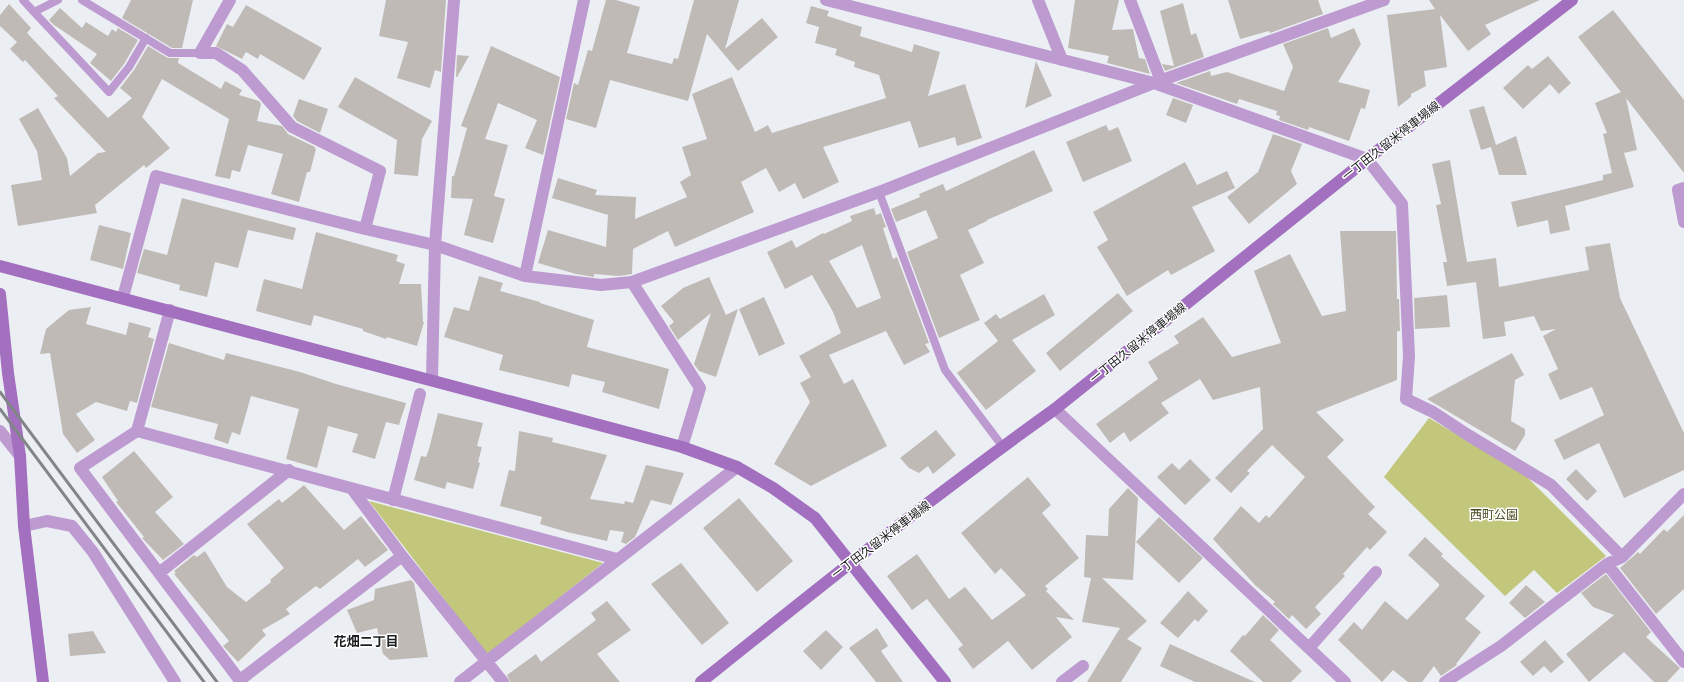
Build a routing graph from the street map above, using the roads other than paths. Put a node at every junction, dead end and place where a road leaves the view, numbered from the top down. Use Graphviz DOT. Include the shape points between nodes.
graph roads {
  1 [pos="23,0"];
  2 [pos="58,0"];
  3 [pos="82,0"];
  4 [pos="230,0"];
  5 [pos="454,0"];
  6 [pos="584,0"];
  7 [pos="826,0"];
  8 [pos="1038,0"];
  9 [pos="1130,0"];
  10 [pos="1384,0"];
  11 [pos="1572,0"];
  12 [pos="1370,3"];
  13 [pos="860,4"];
  14 [pos="34,12"];
  15 [pos="146,38"];
  16 [pos="200,53"];
  17 [pos="1062,60"];
  18 [pos="1158,82"];
  19 [pos="1367,159"];
  20 [pos="1684,188"];
  21 [pos="879,192"];
  22 [pos="1684,222"];
  23 [pos="365,229"];
  24 [pos="435,245"];
  25 [pos="0,266"];
  26 [pos="526,276"];
  27 [pos="632,282"];
  28 [pos="0,294"];
  29 [pos="123,298"];
  30 [pos="170,310"];
  31 [pos="4,368"];
  32 [pos="432,379"];
  33 [pos="420,394"];
  34 [pos="1055,409"];
  35 [pos="0,431"];
  36 [pos="137,431"];
  37 [pos="682,447"];
  38 [pos="1003,447"];
  39 [pos="20,456"];
  40 [pos="737,467"];
  41 [pos="289,470"];
  42 [pos="352,489"];
  43 [pos="1684,494"];
  44 [pos="393,500"];
  45 [pos="24,526"];
  46 [pos="402,556"];
  47 [pos="1622,557"];
  48 [pos="617,559"];
  49 [pos="850,563"];
  50 [pos="1607,564"];
  51 [pos="1376,572"];
  52 [pos="160,573"];
  53 [pos="1309,648"];
  54 [pos="487,661"];
  55 [pos="1684,662"];
  56 [pos="1083,666"];
  57 [pos="241,681"];
  58 [pos="43,682"];
  59 [pos="175,682"];
  60 [pos="460,682"];
  61 [pos="503,682"];
  62 [pos="701,682"];
  63 [pos="945,682"];
  64 [pos="1062,682"];
  65 [pos="1345,682"];
  66 [pos="1445,682"];
  1 -- 14 [label="lane"];
  2 -- 14 [label="lane"];
  3 -- 15 [label="lane"];
  4 -- 16 [label="street"];
  5 -- 24 [label="street"];
  6 -- 26 [label="street"];
  7 -- 13 [label="street"];
  8 -- 17 [label="street"];
  9 -- 18 [label="street"];
  10 -- 12 [label="street"];
  11 -- 19 [label="street, 一丁田久留米停車場線"];
  12 -- 18 [label="street"];
  13 -- 17 [label="street"];
  14 -- 15 [label="lane" via="109,92 129,67"];
  15 -- 16 [label="lane" via="170,53"];
  16 -- 23 [label="street" via="216,53 242,70 292,127 380,171"];
  17 -- 18 [label="street"];
  18 -- 19 [label="street"];
  18 -- 21 [label="street"];
  19 -- 34 [label="street, 一丁田久留米停車場線"];
  19 -- 47 [label="street" via="1402,204 1409,356 1406,399 1433,412 1551,485"];
  20 -- 22 [label="street" via="1678,190"];
  21 -- 27 [label="street"];
  21 -- 38 [label="lane" via="945,370"];
  23 -- 24 [label="street"];
  23 -- 29 [label="street" via="156,176"];
  24 -- 26 [label="street"];
  24 -- 32 [label="street"];
  25 -- 29 [label="street"];
  26 -- 27 [label="street" via="601,285"];
  27 -- 37 [label="street" via="700,388"];
  28 -- 31 [label="street"];
  29 -- 30 [label="street"];
  30 -- 32 [label="street"];
  30 -- 36 [label="street"];
  31 -- 39 [label="street"];
  32 -- 37 [label="street"];
  33 -- 44 [label="street"];
  34 -- 38 [label="street, 一丁田久留米停車場線"];
  34 -- 53 [label="street"];
  35 -- 39 [label="street"];
  36 -- 41 [label="street"];
  36 -- 52 [label="street" via="80,468"];
  37 -- 40 [label="street"];
  38 -- 49 [label="street, 一丁田久留米停車場線"];
  39 -- 45 [label="street"];
  40 -- 48 [label="street"];
  40 -- 49 [label="street" via="773,488 814,518"];
  41 -- 42 [label="street"];
  41 -- 52 [label="street"];
  42 -- 44 [label="street"];
  42 -- 46 [label="street"];
  43 -- 47 [label="street"];
  44 -- 48 [label="street"];
  45 -- 58 [label="street"];
  45 -- 59 [label="street" via="47,521 72,526 93,552"];
  46 -- 54 [label="street"];
  46 -- 57 [label="street"];
  47 -- 50 [label="street"];
  48 -- 54 [label="street"];
  49 -- 62 [label="street, 一丁田久留米停車場線"];
  49 -- 63 [label="street"];
  50 -- 55 [label="street"];
  50 -- 66 [label="street" via="1501,646"];
  51 -- 53 [label="street"];
  52 -- 57 [label="street"];
  53 -- 65 [label="street"];
  54 -- 60 [label="street"];
  54 -- 61 [label="street"];
  56 -- 64 [label="street"];
}
